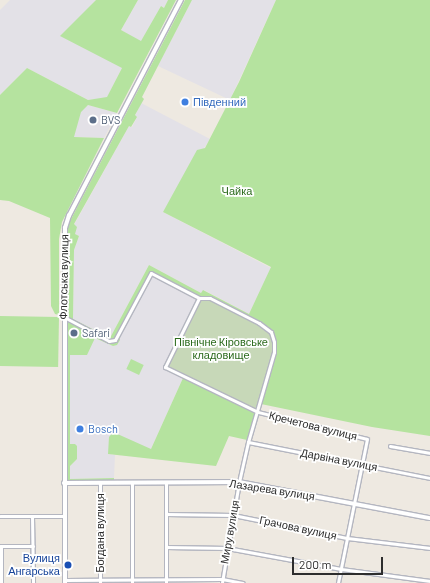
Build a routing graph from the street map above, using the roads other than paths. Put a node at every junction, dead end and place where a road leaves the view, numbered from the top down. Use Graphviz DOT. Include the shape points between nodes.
graph roads {
  1 [pos="181,0"];
  2 [pos="199,298"];
  3 [pos="63,317"];
  4 [pos="258,412"];
  5 [pos="248,442"];
  6 [pos="390,446"];
  7 [pos="430,453"];
  8 [pos="362,465"];
  9 [pos="430,478"];
  10 [pos="239,482"];
  11 [pos="64,483"];
  12 [pos="100,483"];
  13 [pos="132,483"];
  14 [pos="166,483"];
  15 [pos="354,504"];
  16 [pos="166,514"];
  17 [pos="233,515"];
  18 [pos="0,516"];
  19 [pos="32,516"];
  20 [pos="64,516"];
  21 [pos="430,518"];
  22 [pos="347,538"];
  23 [pos="0,546"];
  24 [pos="33,546"];
  25 [pos="166,547"];
  26 [pos="227,548"];
  27 [pos="430,548"];
  28 [pos="341,569"];
  29 [pos="222,579"];
  30 [pos="65,581"];
  31 [pos="100,581"];
  32 [pos="132,581"];
  33 [pos="166,581"];
  34 [pos="193,581"];
  35 [pos="430,581"];
  36 [pos="1,583"];
  37 [pos="33,583"];
  38 [pos="222,583"];
  39 [pos="243,583"];
  40 [pos="338,583"];
  1 -- 3 [label="street, Флотська вулиця" via="66,224"];
  2 -- 3 [label="street" via="150,273 115,340 109,341"];
  2 -- 4 [label="street, Миру вулиця" via="210,298 259,323 271,332 274,352"];
  2 -- 4 [label="street, Кречетова вулиця" via="165,367"];
  3 -- 11 [label="street, Флотська вулиця"];
  4 -- 5 [label="street, Миру вулиця"];
  4 -- 8 [label="street, Кречетова вулиця" via="368,439"];
  5 -- 8 [label="street, Дарвіна вулиця"];
  5 -- 10 [label="street, Миру вулиця"];
  6 -- 7 [label="street"];
  8 -- 9 [label="street, Дарвіна вулиця"];
  8 -- 15 [label="street"];
  10 -- 14 [label="street, Лазарева вулиця"];
  10 -- 15 [label="street, Лазарева вулиця"];
  10 -- 17 [label="street, Миру вулиця"];
  11 -- 12 [label="street, Лазарева вулиця"];
  11 -- 20 [label="street, Флотська вулиця"];
  12 -- 13 [label="street, Лазарева вулиця"];
  12 -- 31 [label="street, Богдана вулиця"];
  13 -- 14 [label="street, Лазарева вулиця"];
  13 -- 32 [label="street"];
  14 -- 16 [label="street"];
  15 -- 21 [label="street, Лазарева вулиця"];
  15 -- 22 [label="street"];
  16 -- 17 [label="street, Грачова вулиця"];
  16 -- 25 [label="street"];
  17 -- 22 [label="street, Грачова вулиця"];
  17 -- 26 [label="street, Миру вулиця"];
  18 -- 19 [label="street"];
  19 -- 20 [label="street"];
  19 -- 24 [label="street"];
  20 -- 30 [label="street, Флотська вулиця"];
  22 -- 27 [label="street, Грачова вулиця"];
  22 -- 28 [label="street"];
  23 -- 24 [label="street"];
  23 -- 36 [label="street"];
  24 -- 37 [label="street"];
  25 -- 26 [label="street"];
  25 -- 33 [label="street"];
  26 -- 28 [label="street"];
  26 -- 29 [label="street, Миру вулиця"];
  28 -- 35 [label="street"];
  28 -- 40 [label="street"];
  29 -- 34 [label="street"];
  29 -- 38 [label="street, Миру вулиця"];
  29 -- 39 [label="street"];
  30 -- 31 [label="street"];
  31 -- 32 [label="street"];
  32 -- 33 [label="street"];
  33 -- 34 [label="street"];
}
